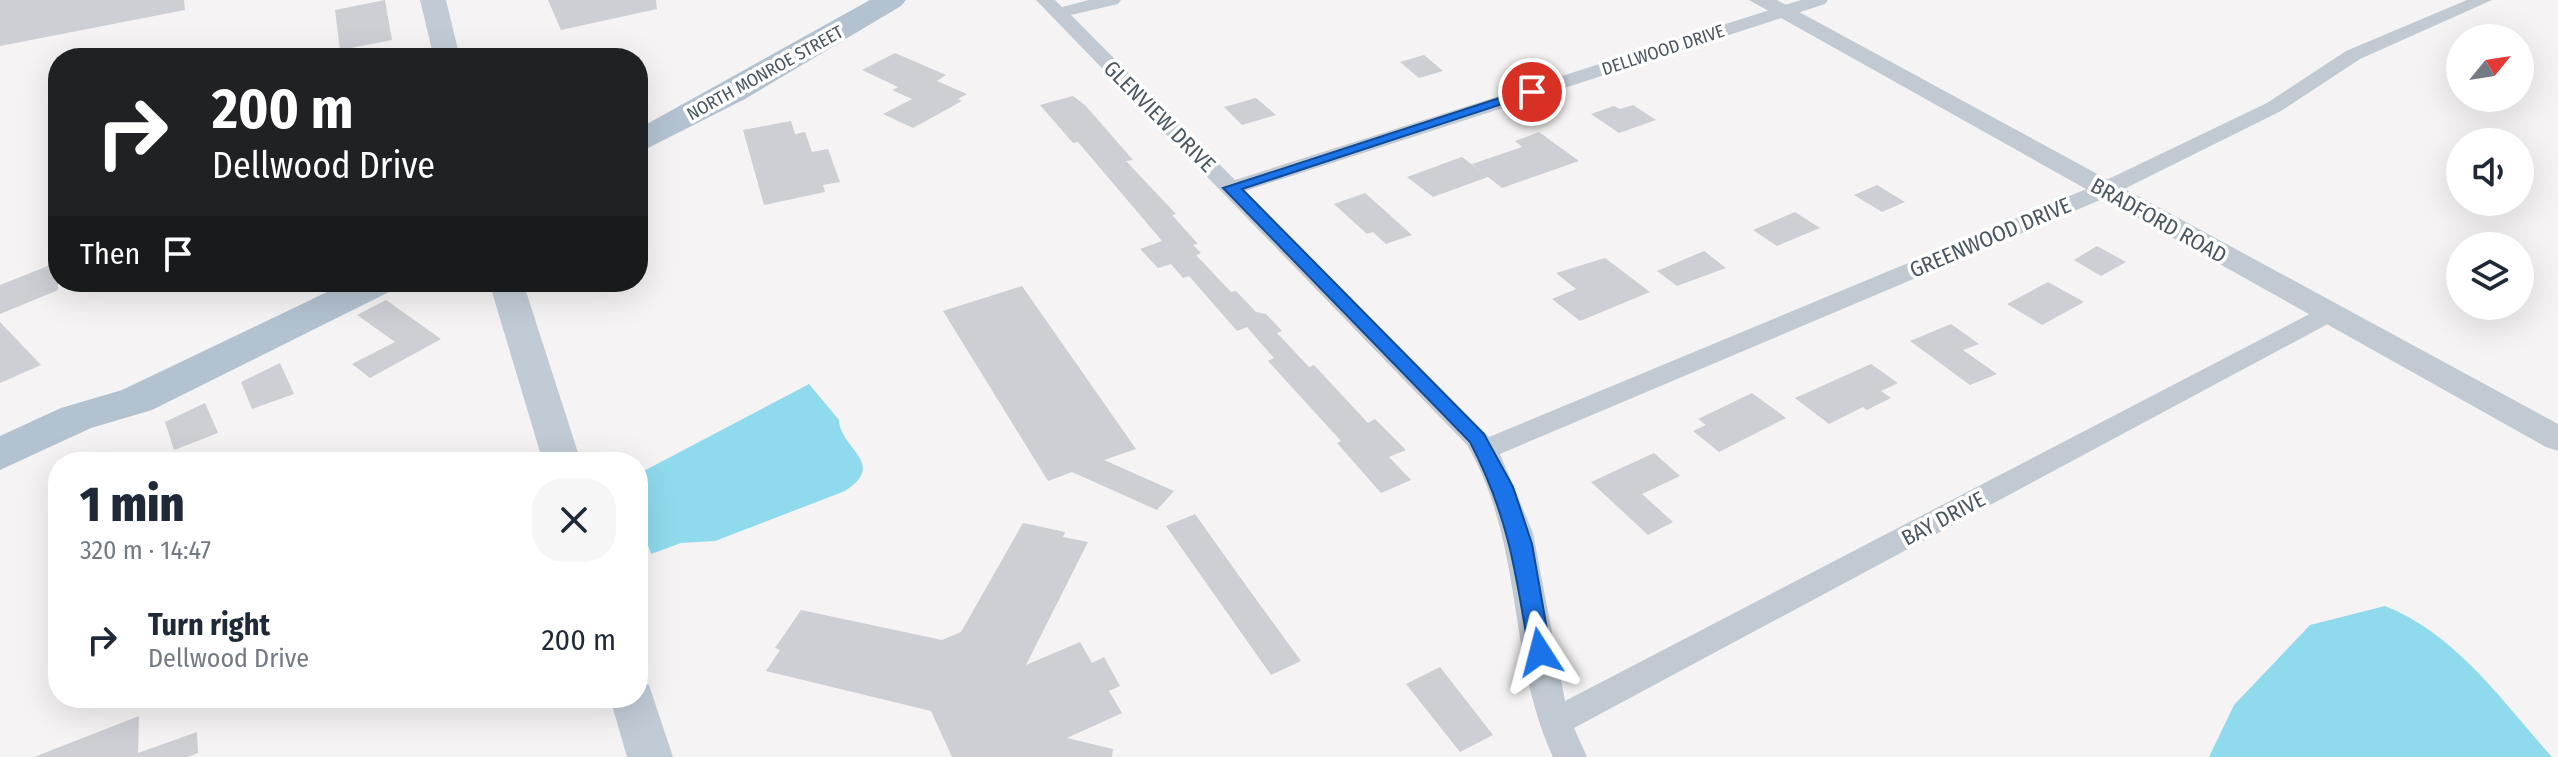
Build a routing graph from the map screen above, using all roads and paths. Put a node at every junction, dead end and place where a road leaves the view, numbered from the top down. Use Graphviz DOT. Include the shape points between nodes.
graph roads {
  1 [pos="433,0"];
  2 [pos="891,0"];
  3 [pos="1112,0"];
  4 [pos="1819,0"];
  5 [pos="2483,0"];
  6 [pos="1771,6"];
  7 [pos="1052,7"];
  8 [pos="445,48"];
  9 [pos="648,137"];
  10 [pos="1231,188"];
  11 [pos="2104,190"];
  12 [pos="307,292"];
  13 [pos="358,292"];
  14 [pos="509,292"];
  15 [pos="2330,313"];
  16 [pos="76,418"];
  17 [pos="2558,439"];
  18 [pos="1484,450"];
  19 [pos="559,452"];
  20 [pos="0,454"];
  21 [pos="636,708"];
  22 [pos="1555,722"];
  23 [pos="650,757"];
  24 [pos="1570,757"];
  1 -- 8 [label="main road"];
  2 -- 9 [label="main road, NORTH MONROE STREET"];
  3 -- 7 [label="street"];
  4 -- 6 [label="street, DELLWOOD DRIVE"];
  5 -- 11 [label="street, GREENWOOD DRIVE" via="2353,55 2274,107"];
  6 -- 10 [label="street, DELLWOOD DRIVE"];
  6 -- 11 [label="street, BRADFORD ROAD"];
  7 -- 10 [label="street, GLENVIEW DRIVE"];
  10 -- 18 [label="street, GLENVIEW DRIVE" via="1459,417"];
  11 -- 15 [label="street, BRADFORD ROAD"];
  11 -- 18 [label="street, GREENWOOD DRIVE"];
  12 -- 16 [label="main road" via="120,381"];
  13 -- 16 [label="main road" via="137,400"];
  14 -- 19 [label="main road"];
  15 -- 17 [label="street, BRADFORD ROAD"];
  15 -- 22 [label="street, BAY DRIVE"];
  16 -- 20 [label="main road"];
  18 -- 22 [label="street, GLENVIEW DRIVE" via="1522,544"];
  21 -- 23 [label="main road"];
  22 -- 24 [label="street, GLENVIEW DRIVE"];
}
